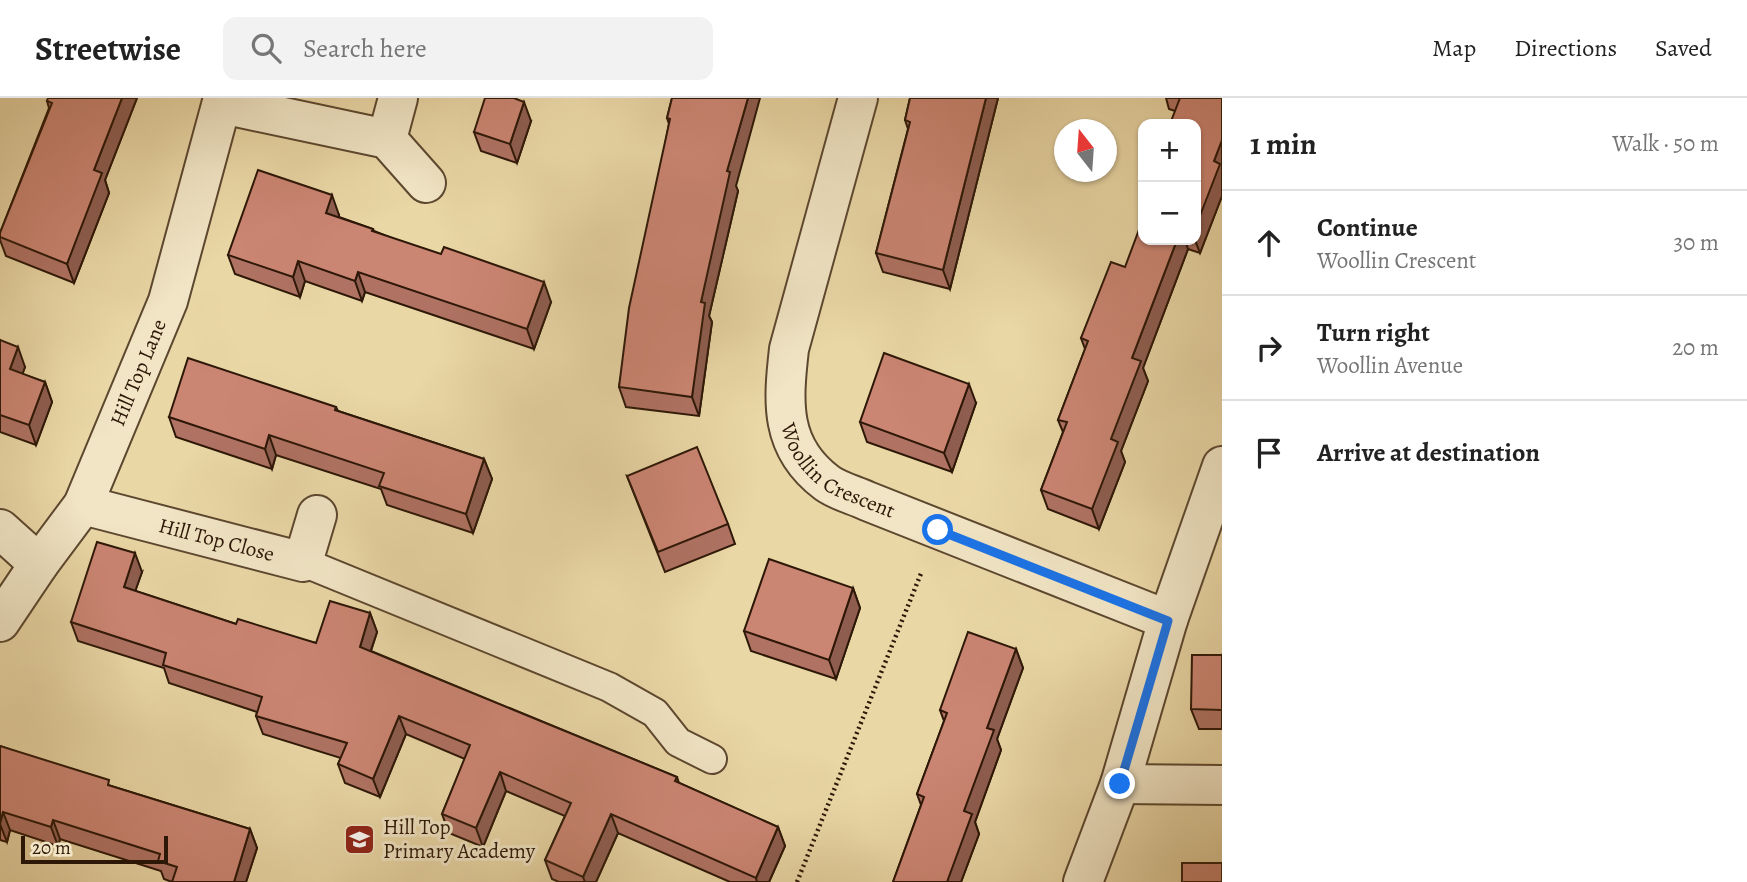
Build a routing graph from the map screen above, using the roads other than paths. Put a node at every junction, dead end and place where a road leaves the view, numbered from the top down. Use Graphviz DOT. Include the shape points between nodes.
graph roads {
  1 [pos="398,98"];
  2 [pos="858,98"];
  3 [pos="223,101"];
  4 [pos="387,139"];
  5 [pos="426,183"];
  6 [pos="1222,466"];
  7 [pos="83,505"];
  8 [pos="317,515"];
  9 [pos="0,529"];
  10 [pos="303,562"];
  11 [pos="39,564"];
  12 [pos="1168,621"];
  13 [pos="0,622"];
  14 [pos="712,759"];
  15 [pos="1120,784"];
  16 [pos="1222,785"];
  17 [pos="1083,882"];
  1 -- 4 [label="street"];
  2 -- 12 [label="street, Woollin Crescent" via="789,349 787,427 804,460 828,484"];
  3 -- 4 [label="street"];
  3 -- 7 [label="street, Hill Top Lane" via="168,301"];
  4 -- 5 [label="street"];
  6 -- 12 [label="street"];
  7 -- 10 [label="street, Hill Top Close"];
  7 -- 11 [label="street, Hill Top Lane"];
  8 -- 10 [label="street, Hill Top Close"];
  9 -- 11 [label="street"];
  10 -- 14 [label="lane" via="609,687 655,713 678,742"];
  11 -- 13 [label="street, Hill Top Lane"];
  12 -- 15 [label="street"];
  15 -- 16 [label="street"];
  15 -- 17 [label="street"];
}
